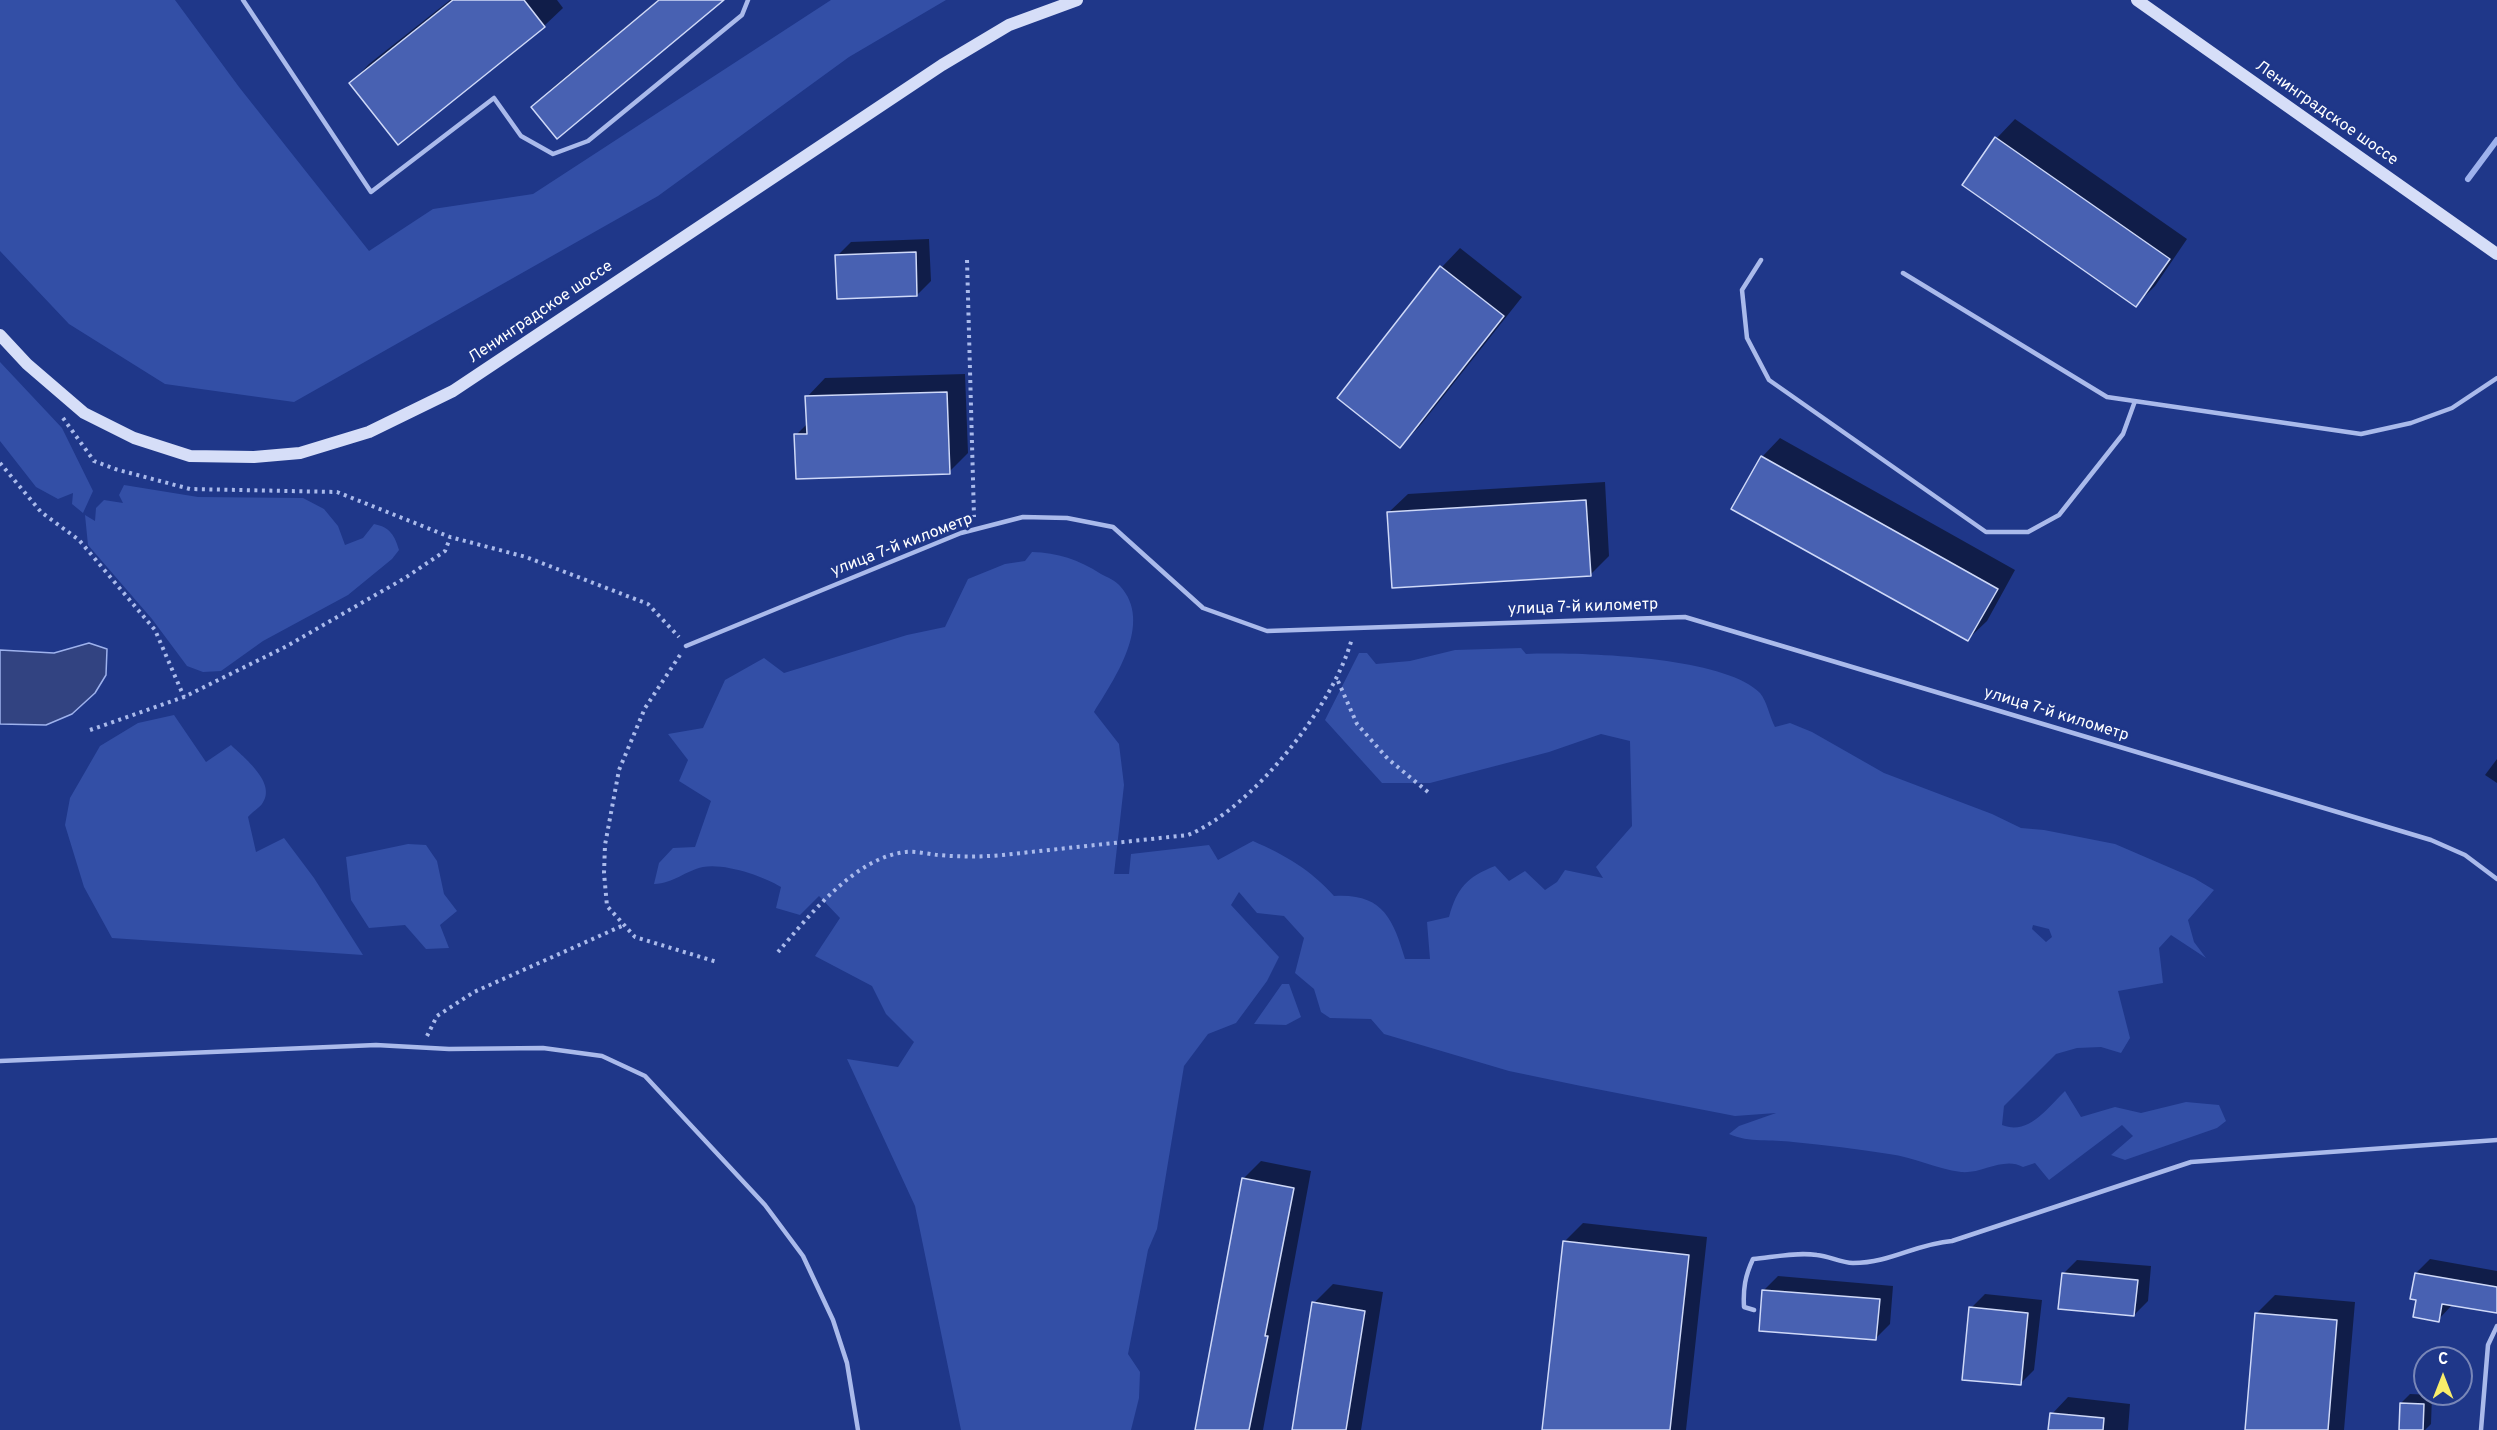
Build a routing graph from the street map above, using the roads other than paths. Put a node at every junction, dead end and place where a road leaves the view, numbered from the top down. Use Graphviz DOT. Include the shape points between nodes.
graph roads {
  1 [pos="243,0"];
  2 [pos="748,0"];
  3 [pos="1077,0"];
  4 [pos="2137,0"];
  5 [pos="2497,254"];
  6 [pos="1761,260"];
  7 [pos="1903,273"];
  8 [pos="0,335"];
  9 [pos="2497,378"];
  10 [pos="2135,401"];
  11 [pos="686,646"];
  12 [pos="2497,879"];
  13 [pos="0,1060"];
  14 [pos="2497,1140"];
  15 [pos="1754,1310"];
  16 [pos="2497,1326"];
  17 [pos="858,1430"];
  18 [pos="2481,1430"];
  1 -- 2 [label="lane" via="371,192 494,98 521,136 554,154 588,141 742,15"];
  3 -- 8 [label="main road, Ленинградское шоссе" via="1009,25 942,65 453,391 369,432 300,453 190,456 134,438 84,413"];
  4 -- 5 [label="main road, Ленинградское шоссе"];
  6 -- 10 [label="lane" via="1742,290 1747,338 1768,380 1986,532 2028,532 2059,515 2122,434"];
  7 -- 10 [label="lane" via="2107,397"];
  9 -- 10 [label="lane" via="2452,408 2411,423 2361,434"];
  11 -- 12 [label="lane, улица 7-й километр" via="975,530 1023,517 1067,518 1113,527 1203,608 1267,631 1685,616 2431,840 2465,855"];
  13 -- 17 [label="lane" via="375,1045 543,1047 602,1056 645,1076 758,1197 804,1256 833,1320"];
  14 -- 15 [label="lane" via="2191,1162 1952,1241 1928,1243 1888,1260 1852,1263 1818,1255 1753,1259 1743,1288 1744,1307"];
  16 -- 18 [label="lane" via="2488,1345"];
}
